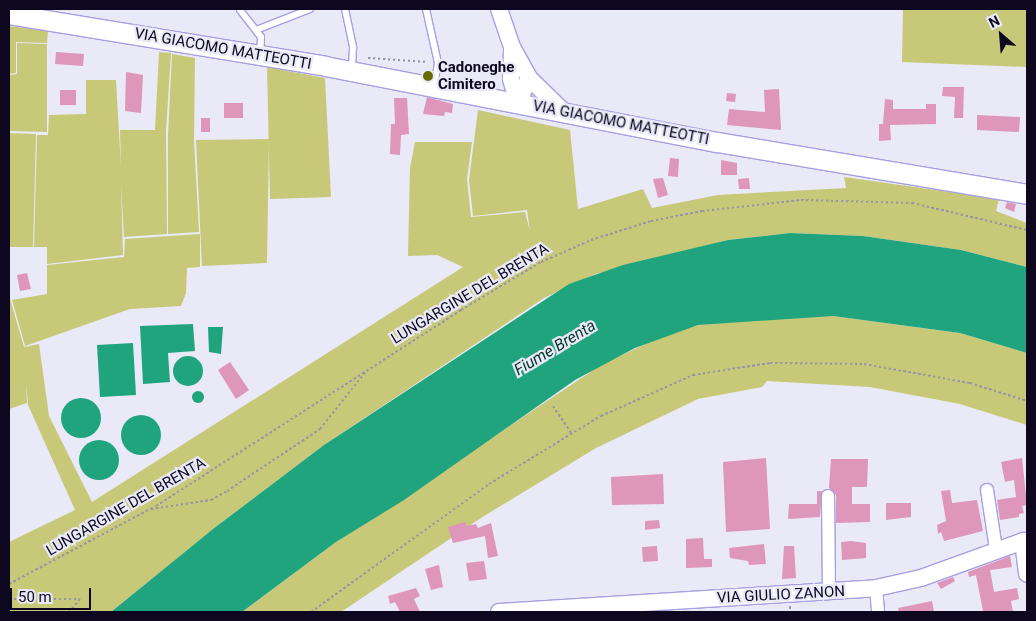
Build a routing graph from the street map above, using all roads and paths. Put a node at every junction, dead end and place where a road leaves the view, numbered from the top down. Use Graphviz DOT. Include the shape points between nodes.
graph roads {
  1 [pos="310,9"];
  2 [pos="345,9"];
  3 [pos="426,9"];
  4 [pos="499,9"];
  5 [pos="240,10"];
  6 [pos="9,14"];
  7 [pos="256,30"];
  8 [pos="512,47"];
  9 [pos="260,55"];
  10 [pos="447,64"];
  11 [pos="352,71"];
  12 [pos="508,76"];
  13 [pos="530,78"];
  14 [pos="434,86"];
  15 [pos="491,97"];
  16 [pos="518,102"];
  17 [pos="564,112"];
  18 [pos="1027,194"];
  19 [pos="1027,230"];
  20 [pos="368,369"];
  21 [pos="1027,401"];
  22 [pos="553,406"];
  23 [pos="572,434"];
  24 [pos="987,490"];
  25 [pos="828,496"];
  26 [pos="149,510"];
  27 [pos="1025,540"];
  28 [pos="996,549"];
  29 [pos="1027,574"];
  30 [pos="9,584"];
  31 [pos="876,588"];
  32 [pos="829,592"];
  33 [pos="9,599"];
  34 [pos="69,612"];
  35 [pos="311,612"];
  36 [pos="499,612"];
  37 [pos="878,612"];
  1 -- 7 [label="lane"];
  2 -- 11 [label="lane" via="353,48"];
  3 -- 14 [label="lane" via="438,63"];
  4 -- 8 [label="street"];
  5 -- 7 [label="lane"];
  6 -- 9 [label="main road, VIA GIACOMO MATTEOTTI"];
  7 -- 9 [label="lane" via="261,37"];
  8 -- 12 [label="street"];
  8 -- 13 [label="street"];
  9 -- 11 [label="main road, VIA GIACOMO MATTEOTTI"];
  10 -- 12 [label="path"];
  11 -- 14 [label="main road, VIA GIACOMO MATTEOTTI"];
  12 -- 15 [label="street"];
  12 -- 16 [label="street"];
  13 -- 16 [label="street"];
  13 -- 17 [label="street"];
  14 -- 15 [label="main road, VIA GIACOMO MATTEOTTI"];
  15 -- 16 [label="main road, VIA GIACOMO MATTEOTTI"];
  16 -- 17 [label="main road, VIA GIACOMO MATTEOTTI"];
  17 -- 18 [label="main road, VIA GIACOMO MATTEOTTI" via="833,163"];
  19 -- 20 [label="path, LUNGARGINE DEL BRENTA" via="902,203 801,200 702,211 651,221 591,240 542,262"];
  20 -- 26 [label="path, LUNGARGINE DEL BRENTA"];
  20 -- 26 [label="path" via="320,429 227,491 211,500"];
  21 -- 23 [label="path" via="970,383 864,364 770,363 693,375 601,416"];
  22 -- 23 [label="path"];
  23 -- 35 [label="path" via="488,484"];
  24 -- 28 [label="street"];
  25 -- 32 [label="street"];
  26 -- 30 [label="path, LUNGARGINE DEL BRENTA"];
  27 -- 28 [label="street, VIA GIULIO ZANON"];
  27 -- 29 [label="street"];
  28 -- 31 [label="street, VIA GIULIO ZANON" via="921,578"];
  31 -- 32 [label="street, VIA GIULIO ZANON"];
  31 -- 37 [label="street"];
  32 -- 36 [label="street, VIA GIULIO ZANON"];
  33 -- 34 [label="path" via="80,599"];
}
